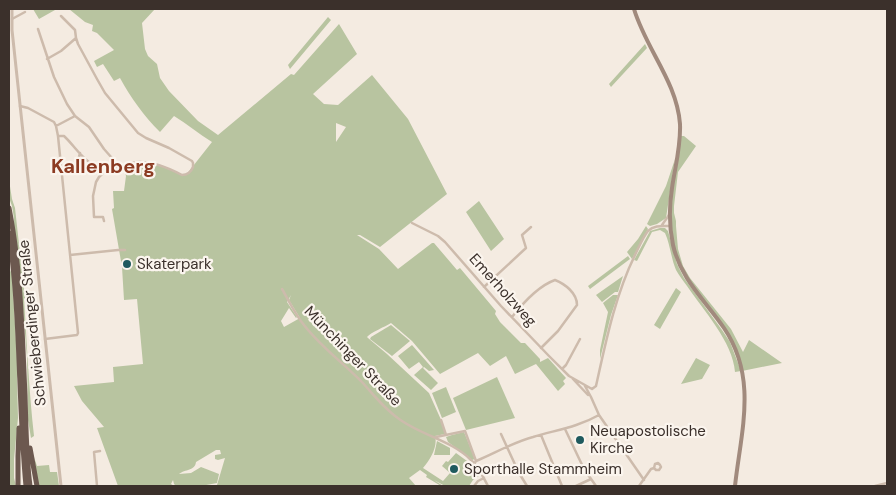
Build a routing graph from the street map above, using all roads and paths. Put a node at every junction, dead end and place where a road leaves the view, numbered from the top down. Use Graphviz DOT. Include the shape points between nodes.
graph roads {
  1 [pos="12,9"];
  2 [pos="634,9"];
  3 [pos="25,12"];
  4 [pos="61,16"];
  5 [pos="12,19"];
  6 [pos="38,29"];
  7 [pos="76,38"];
  8 [pos="47,59"];
  9 [pos="20,106"];
  10 [pos="75,116"];
  11 [pos="56,126"];
  12 [pos="58,136"];
  13 [pos="80,153"];
  14 [pos="119,166"];
  15 [pos="107,169"];
  16 [pos="74,172"];
  17 [pos="9,208"];
  18 [pos="669,215"];
  19 [pos="104,220"];
  20 [pos="412,223"];
  21 [pos="661,226"];
  22 [pos="670,226"];
  23 [pos="531,227"];
  24 [pos="9,233"];
  25 [pos="125,250"];
  26 [pos="70,255"];
  27 [pos="484,287"];
  28 [pos="282,289"];
  29 [pos="512,318"];
  30 [pos="46,339"];
  31 [pos="580,339"];
  32 [pos="541,348"];
  33 [pos="562,369"];
  34 [pos="572,378"];
  35 [pos="584,384"];
  36 [pos="593,402"];
  37 [pos="26,413"];
  38 [pos="599,415"];
  39 [pos="22,420"];
  40 [pos="441,420"];
  41 [pos="565,428"];
  42 [pos="501,434"];
  43 [pos="445,435"];
  44 [pos="541,435"];
  45 [pos="434,438"];
  46 [pos="445,443"];
  47 [pos="507,447"];
  48 [pos="100,451"];
  49 [pos="475,462"];
  50 [pos="654,468"];
  51 [pos="484,478"];
  52 [pos="591,479"];
  53 [pos="644,480"];
  54 [pos="887,483"];
  55 [pos="18,486"];
  56 [pos="26,486"];
  57 [pos="30,486"];
  58 [pos="37,486"];
  59 [pos="61,486"];
  60 [pos="97,486"];
  61 [pos="474,486"];
  62 [pos="488,486"];
  63 [pos="527,486"];
  64 [pos="562,486"];
  65 [pos="576,486"];
  66 [pos="596,486"];
  67 [pos="639,486"];
  68 [pos="735,486"];
  69 [pos="875,486"];
  1 -- 5 [label="street, Schwieberdinger Straße"];
  2 -- 18 [label="main road" via="666,76 679,115 680,141"];
  3 -- 5 [label="street"];
  4 -- 7 [label="street" via="75,30"];
  5 -- 9 [label="street, Schwieberdinger Straße"];
  6 -- 8 [label="street"];
  7 -- 8 [label="street"];
  7 -- 14 [label="street" via="105,93 138,133 192,161 194,166 186,175 148,163"];
  8 -- 10 [label="street"];
  9 -- 11 [label="street" via="38,113"];
  9 -- 30 [label="street, Schwieberdinger Straße"];
  10 -- 11 [label="street"];
  10 -- 14 [label="street" via="90,127"];
  11 -- 12 [label="street"];
  12 -- 13 [label="street" via="64,136"];
  12 -- 26 [label="street"];
  13 -- 15 [label="street" via="95,166"];
  13 -- 16 [label="street"];
  14 -- 15 [label="street"];
  15 -- 19 [label="street" via="97,180 93,196 94,217 103,217"];
  17 -- 37 [label="highway" via="21,306"];
  18 -- 21 [label="street"];
  18 -- 22 [label="main road"];
  20 -- 27 [label="street, Emerholzweg" via="445,242"];
  21 -- 22 [label="street"];
  21 -- 35 [label="street" via="648,232 628,270 613,314 596,386 592,389"];
  22 -- 68 [label="main road" via="681,268 728,335 744,377 745,408"];
  23 -- 27 [label="street" via="522,235 526,248"];
  24 -- 39 [label="highway" via="17,306"];
  25 -- 26 [label="street"];
  26 -- 30 [label="street" via="78,333"];
  27 -- 29 [label="street, Emerholzweg"];
  28 -- 45 [label="street, Münchinger Straße" via="311,333 392,414"];
  29 -- 32 [label="street, Emerholzweg"];
  29 -- 32 [label="street" via="548,282 555,280 570,290 577,305 558,332"];
  30 -- 59 [label="street, Schwieberdinger Straße"];
  31 -- 33 [label="street"];
  32 -- 33 [label="street, Emerholzweg"];
  33 -- 34 [label="street, Emerholzweg"];
  34 -- 35 [label="street, Emerholzweg"];
  34 -- 36 [label="street, Emerholzweg"];
  35 -- 36 [label="street"];
  36 -- 38 [label="street"];
  37 -- 57 [label="highway"];
  37 -- 58 [label="highway"];
  38 -- 41 [label="street"];
  38 -- 53 [label="street"];
  39 -- 55 [label="highway" via="19,427"];
  39 -- 56 [label="highway"];
  40 -- 43 [label="street"];
  41 -- 44 [label="street"];
  41 -- 52 [label="street"];
  42 -- 47 [label="street"];
  43 -- 45 [label="street"];
  43 -- 46 [label="street"];
  43 -- 49 [label="street, Münchinger Straße" via="465,431"];
  44 -- 47 [label="street"];
  44 -- 64 [label="street"];
  45 -- 46 [label="street, Münchinger Straße"];
  46 -- 49 [label="street, Münchinger Straße"];
  47 -- 49 [label="street"];
  47 -- 63 [label="street"];
  48 -- 60 [label="street" via="94,452"];
  49 -- 51 [label="street, Münchinger Straße"];
  50 -- 53 [label="street"];
  51 -- 61 [label="street"];
  51 -- 62 [label="street, Münchinger Straße"];
  52 -- 65 [label="street"];
  52 -- 66 [label="street"];
  53 -- 67 [label="street"];
  54 -- 69 [label="street"];
}
